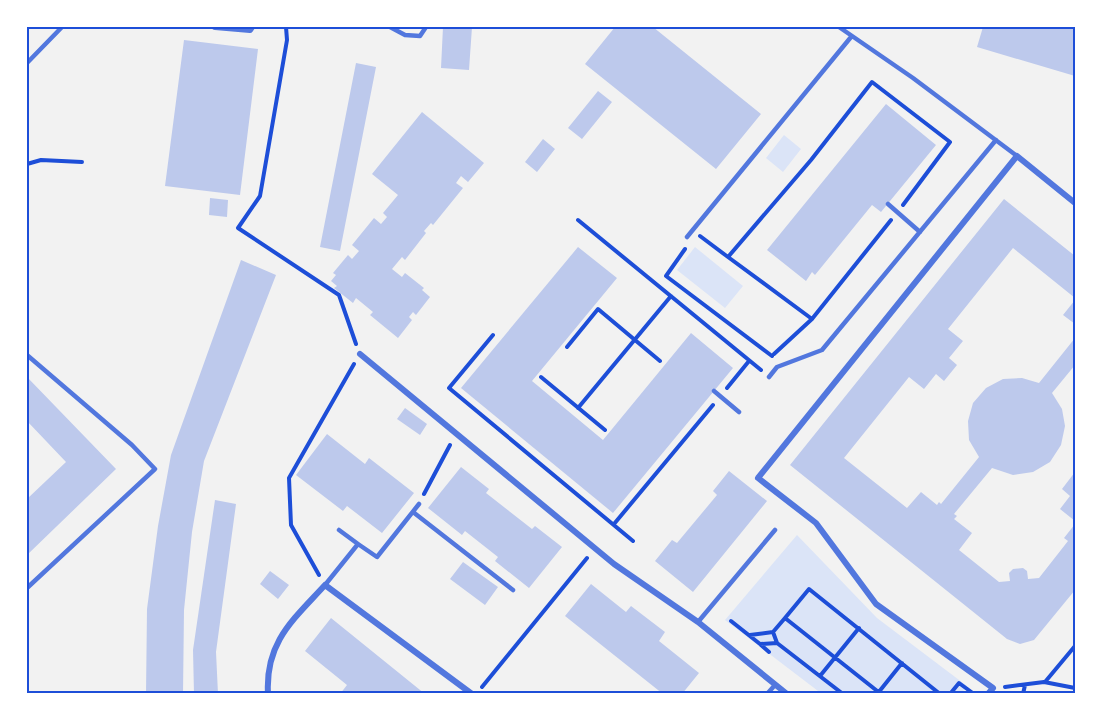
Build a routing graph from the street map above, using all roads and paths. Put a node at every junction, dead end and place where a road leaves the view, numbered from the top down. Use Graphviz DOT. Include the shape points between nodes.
graph roads {
  1 [pos="62,27"];
  2 [pos="215,27"];
  3 [pos="252,27"];
  4 [pos="286,27"];
  5 [pos="390,27"];
  6 [pos="426,27"];
  7 [pos="839,27"];
  8 [pos="851,37"];
  9 [pos="27,63"];
  10 [pos="996,140"];
  11 [pos="1017,156"];
  12 [pos="82,162"];
  13 [pos="27,164"];
  14 [pos="1075,202"];
  15 [pos="888,204"];
  16 [pos="897,213"];
  17 [pos="578,220"];
  18 [pos="694,232"];
  19 [pos="920,232"];
  20 [pos="687,237"];
  21 [pos="728,258"];
  22 [pos="671,296"];
  23 [pos="812,319"];
  24 [pos="493,336"];
  25 [pos="635,340"];
  26 [pos="567,347"];
  27 [pos="360,354"];
  28 [pos="27,355"];
  29 [pos="772,356"];
  30 [pos="660,361"];
  31 [pos="749,361"];
  32 [pos="759,369"];
  33 [pos="541,377"];
  34 [pos="769,377"];
  35 [pos="714,391"];
  36 [pos="720,396"];
  37 [pos="578,408"];
  38 [pos="739,412"];
  39 [pos="605,430"];
  40 [pos="456,434"];
  41 [pos="419,504"];
  42 [pos="413,512"];
  43 [pos="614,524"];
  44 [pos="339,530"];
  45 [pos="775,530"];
  46 [pos="633,541"];
  47 [pos="358,544"];
  48 [pos="595,549"];
  49 [pos="325,585"];
  50 [pos="27,588"];
  51 [pos="513,590"];
  52 [pos="785,618"];
  53 [pos="731,621"];
  54 [pos="698,622"];
  55 [pos="859,628"];
  56 [pos="773,632"];
  57 [pos="749,635"];
  58 [pos="777,643"];
  59 [pos="760,644"];
  60 [pos="1075,646"];
  61 [pos="769,652"];
  62 [pos="835,657"];
  63 [pos="902,663"];
  64 [pos="820,676"];
  65 [pos="1044,682"];
  66 [pos="775,685"];
  67 [pos="1025,685"];
  68 [pos="1075,688"];
  69 [pos="990,691"];
  70 [pos="269,693"];
  71 [pos="474,694"];
  72 [pos="767,694"];
  73 [pos="787,694"];
  74 [pos="843,694"];
  75 [pos="879,694"];
  76 [pos="940,694"];
  77 [pos="950,694"];
  78 [pos="974,694"];
  79 [pos="1023,694"];
  1 -- 9 [label="lane"];
  2 -- 3 [label="street"];
  4 -- 27 [label="path" via="260,196 238,228 339,295"];
  5 -- 6 [label="lane" via="420,36"];
  7 -- 8 [label="lane"];
  8 -- 10 [label="lane"];
  8 -- 18 [label="lane"];
  10 -- 11 [label="lane"];
  10 -- 19 [label="lane"];
  11 -- 14 [label="street"];
  11 -- 69 [label="street" via="758,478 816,523 876,603"];
  12 -- 13 [label="path" via="41,160"];
  15 -- 16 [label="lane"];
  16 -- 19 [label="lane"];
  16 -- 21 [label="path" via="950,142 872,82"];
  16 -- 23 [label="path"];
  17 -- 22 [label="path"];
  18 -- 20 [label="lane"];
  18 -- 21 [label="path"];
  18 -- 29 [label="path" via="666,276"];
  19 -- 34 [label="lane" via="822,350 777,368"];
  21 -- 23 [label="path"];
  22 -- 25 [label="path"];
  22 -- 31 [label="path"];
  23 -- 29 [label="path"];
  24 -- 43 [label="path" via="449,388"];
  25 -- 26 [label="path" via="598,309"];
  25 -- 30 [label="path"];
  25 -- 37 [label="path"];
  27 -- 40 [label="street"];
  27 -- 49 [label="path" via="289,478 291,525"];
  28 -- 50 [label="lane" via="132,445 155,470"];
  29 -- 32 [label="path"];
  31 -- 32 [label="path"];
  31 -- 36 [label="path"];
  32 -- 34 [label="path"];
  33 -- 37 [label="path"];
  35 -- 36 [label="lane"];
  36 -- 38 [label="lane"];
  36 -- 43 [label="path"];
  37 -- 39 [label="path"];
  40 -- 41 [label="path"];
  40 -- 48 [label="street"];
  41 -- 42 [label="lane"];
  42 -- 47 [label="lane" via="377,557"];
  42 -- 51 [label="lane"];
  43 -- 46 [label="path"];
  44 -- 47 [label="lane"];
  45 -- 54 [label="lane"];
  47 -- 49 [label="lane"];
  48 -- 54 [label="street"];
  48 -- 71 [label="path"];
  49 -- 70 [label="street" via="282,632 271,656"];
  49 -- 71 [label="street"];
  52 -- 55 [label="path" via="808,589"];
  52 -- 56 [label="path"];
  52 -- 62 [label="path"];
  53 -- 57 [label="path"];
  54 -- 66 [label="street"];
  55 -- 62 [label="path"];
  55 -- 63 [label="path"];
  56 -- 57 [label="path"];
  56 -- 58 [label="path"];
  57 -- 59 [label="path"];
  58 -- 59 [label="path"];
  58 -- 64 [label="path"];
  59 -- 61 [label="path"];
  60 -- 65 [label="path"];
  62 -- 64 [label="path"];
  62 -- 75 [label="path"];
  63 -- 75 [label="path"];
  63 -- 76 [label="path"];
  64 -- 74 [label="path"];
  65 -- 67 [label="path"];
  65 -- 68 [label="path"];
  66 -- 72 [label="lane"];
  66 -- 73 [label="street"];
  67 -- 69 [label="path"];
  67 -- 79 [label="path"];
  69 -- 78 [label="path"];
  77 -- 78 [label="path" via="959,683"];
}
